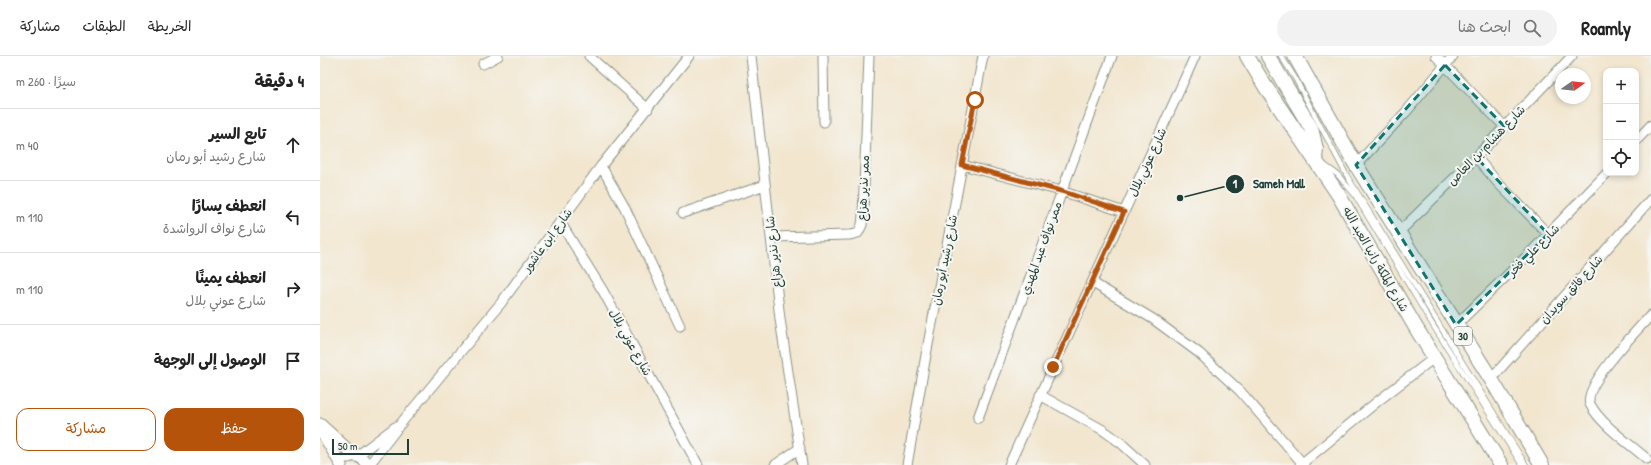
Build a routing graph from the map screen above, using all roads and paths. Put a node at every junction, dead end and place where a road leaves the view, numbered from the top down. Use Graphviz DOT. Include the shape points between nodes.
graph roads {
  1 [pos="498,56"];
  2 [pos="589,56"];
  3 [pos="689,56"];
  4 [pos="751,56"];
  5 [pos="824,56"];
  6 [pos="869,56"];
  7 [pos="983,56"];
  8 [pos="1112,56"];
  9 [pos="1195,56"];
  10 [pos="1246,56"];
  11 [pos="1268,56"];
  12 [pos="1281,56"];
  13 [pos="1436,56"];
  14 [pos="1453,56"];
  15 [pos="1572,56"];
  16 [pos="1297,57"];
  17 [pos="482,64"];
  18 [pos="1445,66"];
  19 [pos="648,109"];
  20 [pos="824,122"];
  21 [pos="1651,125"];
  22 [pos="1504,126"];
  23 [pos="1637,140"];
  24 [pos="1476,157"];
  25 [pos="1315,158"];
  26 [pos="962,165"];
  27 [pos="601,166"];
  28 [pos="1356,166"];
  29 [pos="1604,176"];
  30 [pos="765,185"];
  31 [pos="1061,191"];
  32 [pos="1651,199"];
  33 [pos="1124,212"];
  34 [pos="683,213"];
  35 [pos="560,222"];
  36 [pos="1398,233"];
  37 [pos="1548,234"];
  38 [pos="772,238"];
  39 [pos="1093,283"];
  40 [pos="1651,315"];
  41 [pos="1456,325"];
  42 [pos="680,326"];
  43 [pos="1434,358"];
  44 [pos="1491,379"];
  45 [pos="1040,395"];
  46 [pos="978,418"];
  47 [pos="402,422"];
  48 [pos="320,424"];
  49 [pos="320,429"];
  50 [pos="800,448"];
  51 [pos="356,456"];
  52 [pos="1647,459"];
  53 [pos="1303,464"];
  54 [pos="342,465"];
  55 [pos="368,465"];
  56 [pos="698,465"];
  57 [pos="775,465"];
  58 [pos="802,465"];
  59 [pos="907,465"];
  60 [pos="1009,465"];
  61 [pos="1145,465"];
  62 [pos="1501,465"];
  63 [pos="1522,465"];
  64 [pos="1526,465"];
  65 [pos="1542,465"];
  1 -- 17 [label="street"];
  2 -- 19 [label="street"];
  3 -- 19 [label="street, شارع ابن عاشور"];
  4 -- 30 [label="street, شارع نذير هزاع"];
  5 -- 20 [label="street"];
  6 -- 38 [label="street, ممر نذير هزاع" via="863,215 860,229 850,235"];
  7 -- 26 [label="street, شارع رشيد أبو رمان"];
  8 -- 31 [label="street, ممر نواف عبد المهدي"];
  9 -- 33 [label="street, شارع عوني بلال"];
  10 -- 25 [label="main road, شارع الملكة رانيا العبد الله"];
  11 -- 25 [label="main road" via="1312,128"];
  12 -- 64 [label="lane" via="1347,176"];
  13 -- 18 [label="street"];
  14 -- 18 [label="street"];
  15 -- 22 [label="street, شارع هشام بن العاص"];
  16 -- 28 [label="main road, 30"];
  18 -- 22 [label="street"];
  18 -- 28 [label="street"];
  19 -- 27 [label="street, شارع ابن عاشور"];
  21 -- 23 [label="street"];
  22 -- 24 [label="street, شارع هشام بن العاص"];
  24 -- 36 [label="street, شارع هشام بن العاص"];
  24 -- 37 [label="street"];
  25 -- 43 [label="main road, شارع الملكة رانيا العبد الله"];
  25 -- 63 [label="lane" via="1337,174 1355,195 1428,319"];
  26 -- 31 [label="street"];
  26 -- 59 [label="street, شارع رشيد أبو رمان"];
  27 -- 35 [label="street, شارع ابن عاشور"];
  27 -- 42 [label="street" via="624,208"];
  28 -- 36 [label="main road, 30"];
  29 -- 37 [label="street, شارع علي فخر"];
  30 -- 34 [label="street"];
  30 -- 38 [label="street, شارع نذير هزاع"];
  31 -- 33 [label="street"];
  31 -- 46 [label="street, ممر نواف عبد المهدي"];
  32 -- 44 [label="street, شارع فائق سويدان"];
  33 -- 39 [label="street, شارع عوني بلال"];
  35 -- 47 [label="street, شارع ابن عاشور" via="501,303"];
  35 -- 56 [label="street, شارع عوني بلال" via="606,297"];
  36 -- 41 [label="main road, 30"];
  37 -- 41 [label="street, شارع علي فخر"];
  38 -- 50 [label="street, شارع نذير هزاع" via="780,319"];
  39 -- 45 [label="street, شارع عوني بلال"];
  39 -- 53 [label="street" via="1153,319 1200,353 1240,391"];
  40 -- 52 [label="street" via="1596,380 1588,397 1589,403 1600,417"];
  41 -- 44 [label="main road, 30"];
  43 -- 53 [label="street"];
  43 -- 62 [label="main road, شارع الملكة رانيا العبد الله"];
  44 -- 65 [label="main road, 30"];
  45 -- 60 [label="street, شارع عوني بلال"];
  45 -- 61 [label="street" via="1103,430"];
  47 -- 51 [label="street, شارع ابن عاشور"];
  47 -- 55 [label="street, شارع ابن عاشور"];
  48 -- 51 [label="street"];
  49 -- 54 [label="street"];
  50 -- 57 [label="street"];
  50 -- 58 [label="street, شارع نذير هزاع"];
  51 -- 54 [label="street" via="346,459"];
  51 -- 55 [label="street"];
}
